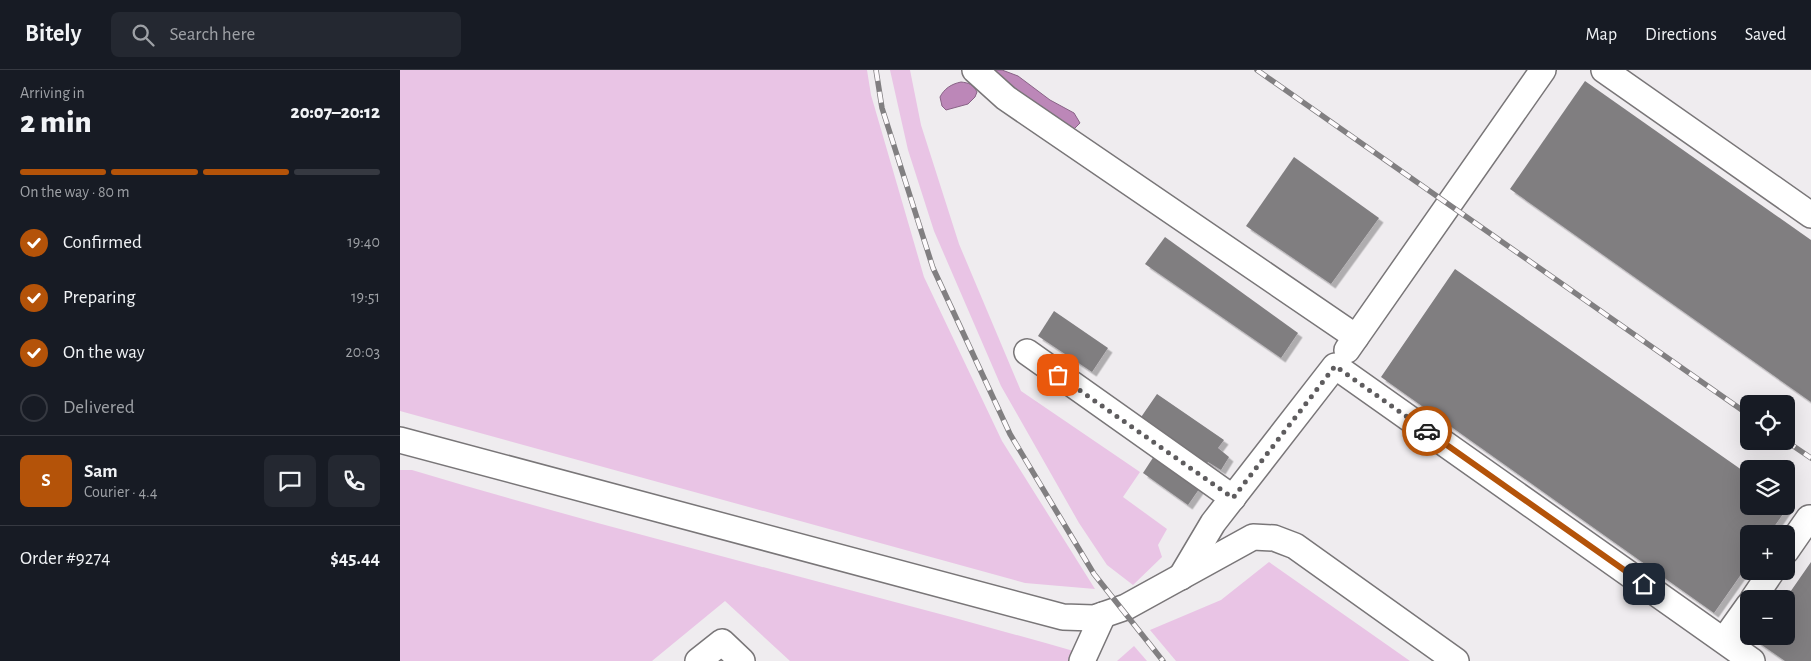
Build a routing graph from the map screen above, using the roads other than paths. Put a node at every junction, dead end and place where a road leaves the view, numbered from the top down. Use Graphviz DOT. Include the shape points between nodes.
graph roads {
  1 [pos="975,70"];
  2 [pos="1544,70"];
  3 [pos="1604,70"];
  4 [pos="1811,215"];
  5 [pos="1356,338"];
  6 [pos="1027,352"];
  7 [pos="1335,366"];
  8 [pos="400,440"];
  9 [pos="1233,498"];
  10 [pos="1809,518"];
  11 [pos="1795,538"];
  12 [pos="1181,577"];
  13 [pos="1103,615"];
  14 [pos="1740,618"];
  15 [pos="1724,640"];
  16 [pos="698,661"];
  17 [pos="742,661"];
  18 [pos="1082,661"];
  19 [pos="1456,661"];
  20 [pos="1752,661"];
  1 -- 5 [label="street" via="1006,98"];
  2 -- 5 [label="street"];
  3 -- 4 [label="street"];
  5 -- 7 [label="street"];
  6 -- 9 [label="street"];
  7 -- 9 [label="street"];
  7 -- 15 [label="street"];
  8 -- 13 [label="street" via="1063,617 1094,618"];
  9 -- 12 [label="street" via="1213,523"];
  10 -- 11 [label="street"];
  12 -- 13 [label="street" via="1126,607"];
  12 -- 19 [label="street" via="1253,537 1274,538 1294,546"];
  13 -- 18 [label="street"];
  14 -- 15 [label="street"];
  15 -- 20 [label="street"];
  16 -- 17 [label="street" via="722,642"];
}
